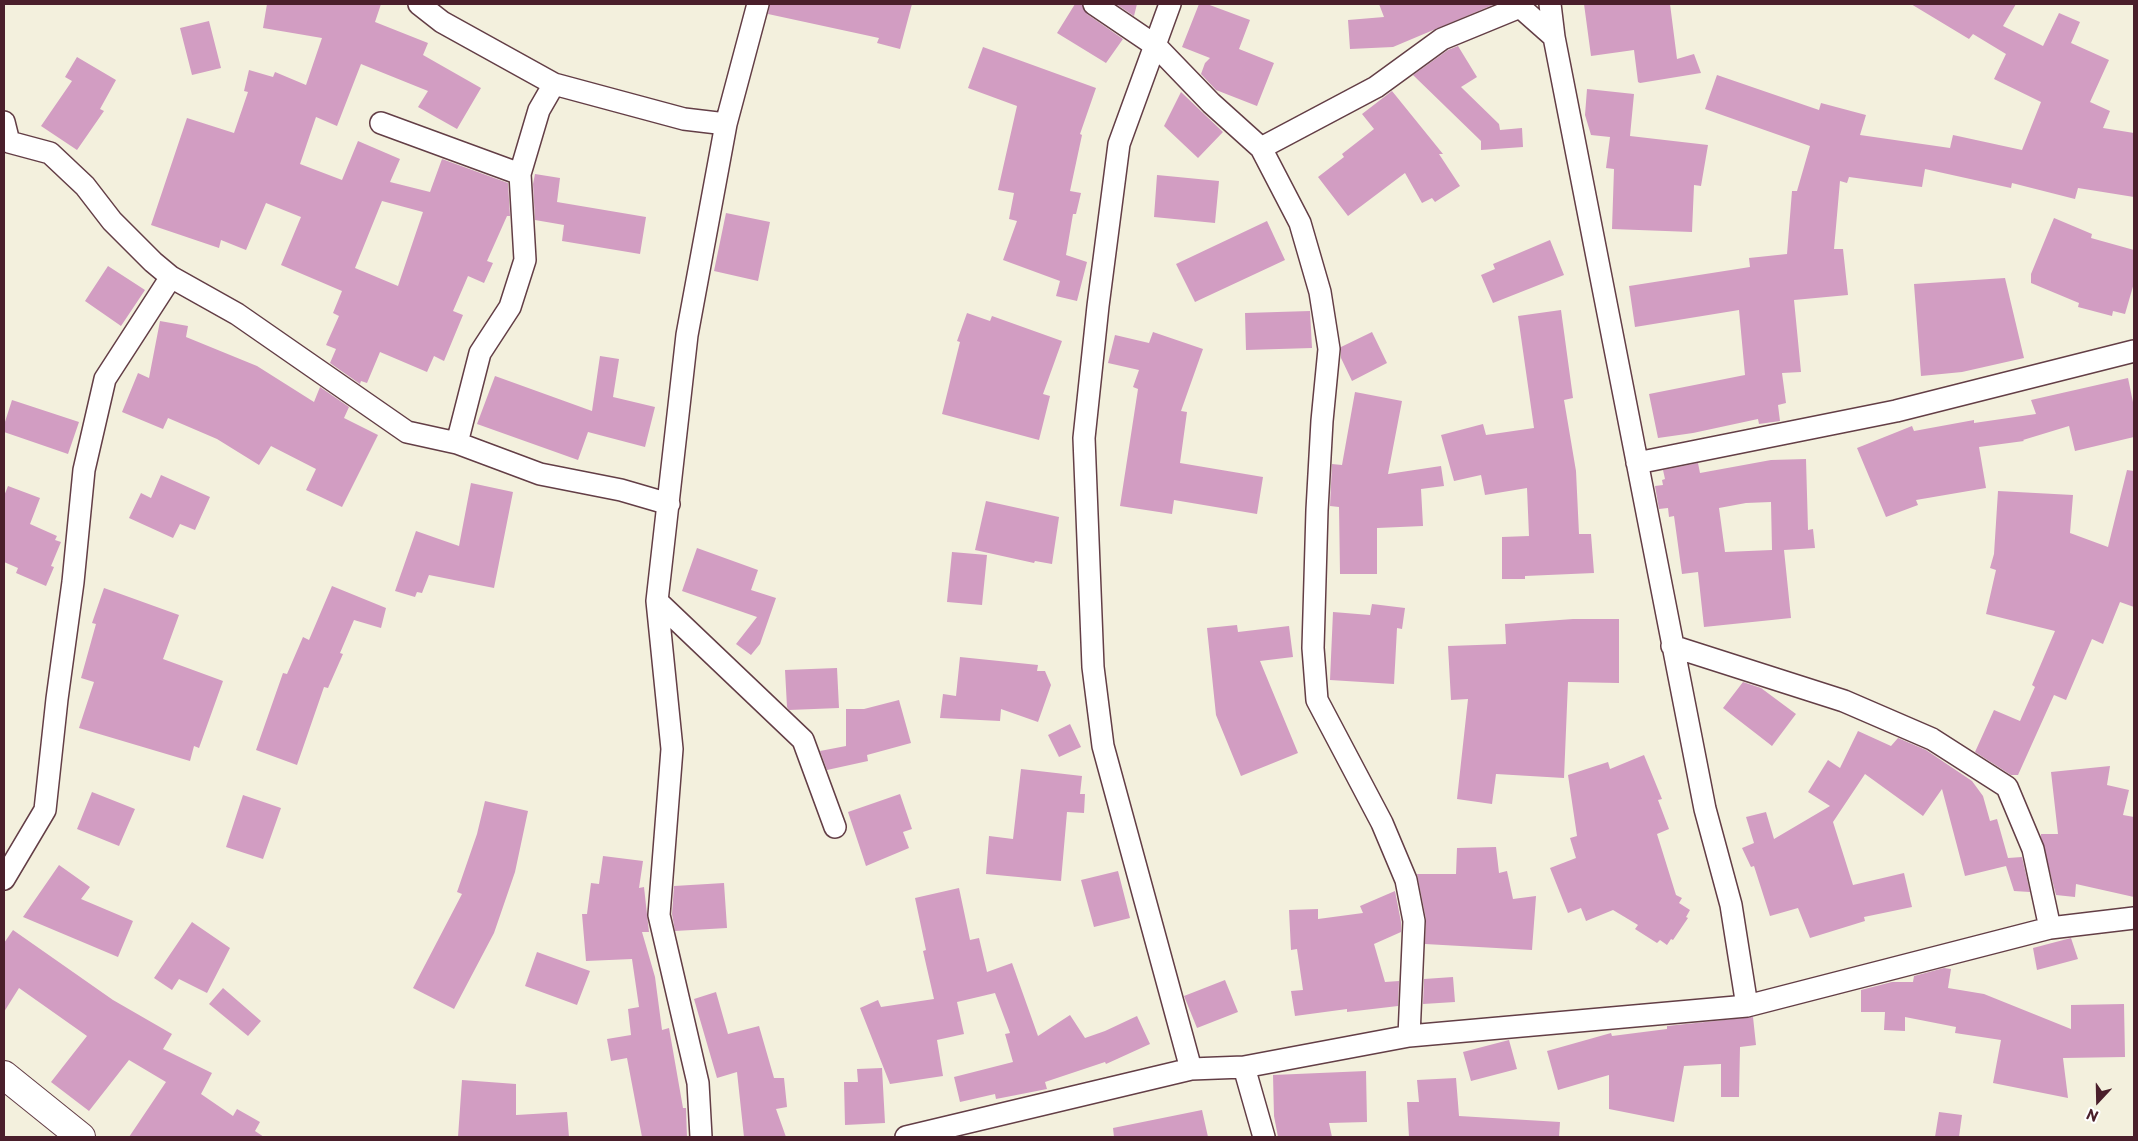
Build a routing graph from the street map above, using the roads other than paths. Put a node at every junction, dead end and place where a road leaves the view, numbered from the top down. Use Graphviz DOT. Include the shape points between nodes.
graph roads {
  1 [pos="419,4"];
  2 [pos="758,4"];
  3 [pos="1094,4"];
  4 [pos="1170,4"];
  5 [pos="1550,4"];
  6 [pos="1554,36"];
  7 [pos="1156,46"];
  8 [pos="554,84"];
  9 [pos="4,122"];
  10 [pos="381,123"];
  11 [pos="726,124"];
  12 [pos="1261,148"];
  13 [pos="520,174"];
  14 [pos="171,277"];
  15 [pos="2134,351"];
  16 [pos="457,443"];
  17 [pos="1637,463"];
  18 [pos="669,504"];
  19 [pos="658,601"];
  20 [pos="1672,646"];
  21 [pos="835,827"];
  22 [pos="4,879"];
  23 [pos="2134,918"];
  24 [pos="2050,928"];
  25 [pos="1747,1006"];
  26 [pos="1409,1036"];
  27 [pos="1244,1066"];
  28 [pos="1191,1069"];
  29 [pos="4,1075"];
  30 [pos="936,1134"];
  31 [pos="80,1137"];
  32 [pos="701,1137"];
  33 [pos="906,1137"];
  34 [pos="1264,1137"];
  1 -- 8 [label="street" via="442,22"];
  2 -- 11 [label="street"];
  3 -- 7 [label="street"];
  4 -- 7 [label="street"];
  5 -- 6 [label="street"];
  6 -- 12 [label="street" via="1520,7 1442,39 1376,87"];
  6 -- 17 [label="street"];
  7 -- 12 [label="street" via="1211,104"];
  7 -- 28 [label="street" via="1119,144 1084,438 1093,667 1103,746"];
  8 -- 11 [label="street" via="684,119"];
  8 -- 13 [label="street" via="539,110"];
  9 -- 14 [label="street" via="9,142 50,153 85,186 112,221"];
  10 -- 13 [label="street"];
  11 -- 18 [label="street" via="687,335"];
  12 -- 26 [label="street" via="1300,223 1320,292 1329,349 1316,510 1312,648 1317,700 1382,824 1406,880 1414,921"];
  13 -- 16 [label="street" via="525,260 510,306 480,353"];
  14 -- 16 [label="street" via="238,314 407,432"];
  14 -- 22 [label="street" via="105,379 84,470 45,810"];
  15 -- 17 [label="street" via="1896,411"];
  16 -- 18 [label="street" via="540,474 621,490"];
  17 -- 20 [label="street"];
  18 -- 19 [label="street"];
  19 -- 21 [label="street" via="803,740"];
  19 -- 32 [label="street" via="672,749 659,916 698,1083"];
  20 -- 24 [label="street" via="1844,701 1932,739 2008,787 2033,848"];
  20 -- 25 [label="street" via="1704,809 1731,905"];
  23 -- 24 [label="street"];
  24 -- 25 [label="street"];
  25 -- 26 [label="street"];
  26 -- 27 [label="street"];
  27 -- 28 [label="street"];
  27 -- 34 [label="street"];
  28 -- 30 [label="street"];
  29 -- 31 [label="street"];
  30 -- 33 [label="street"];
}
